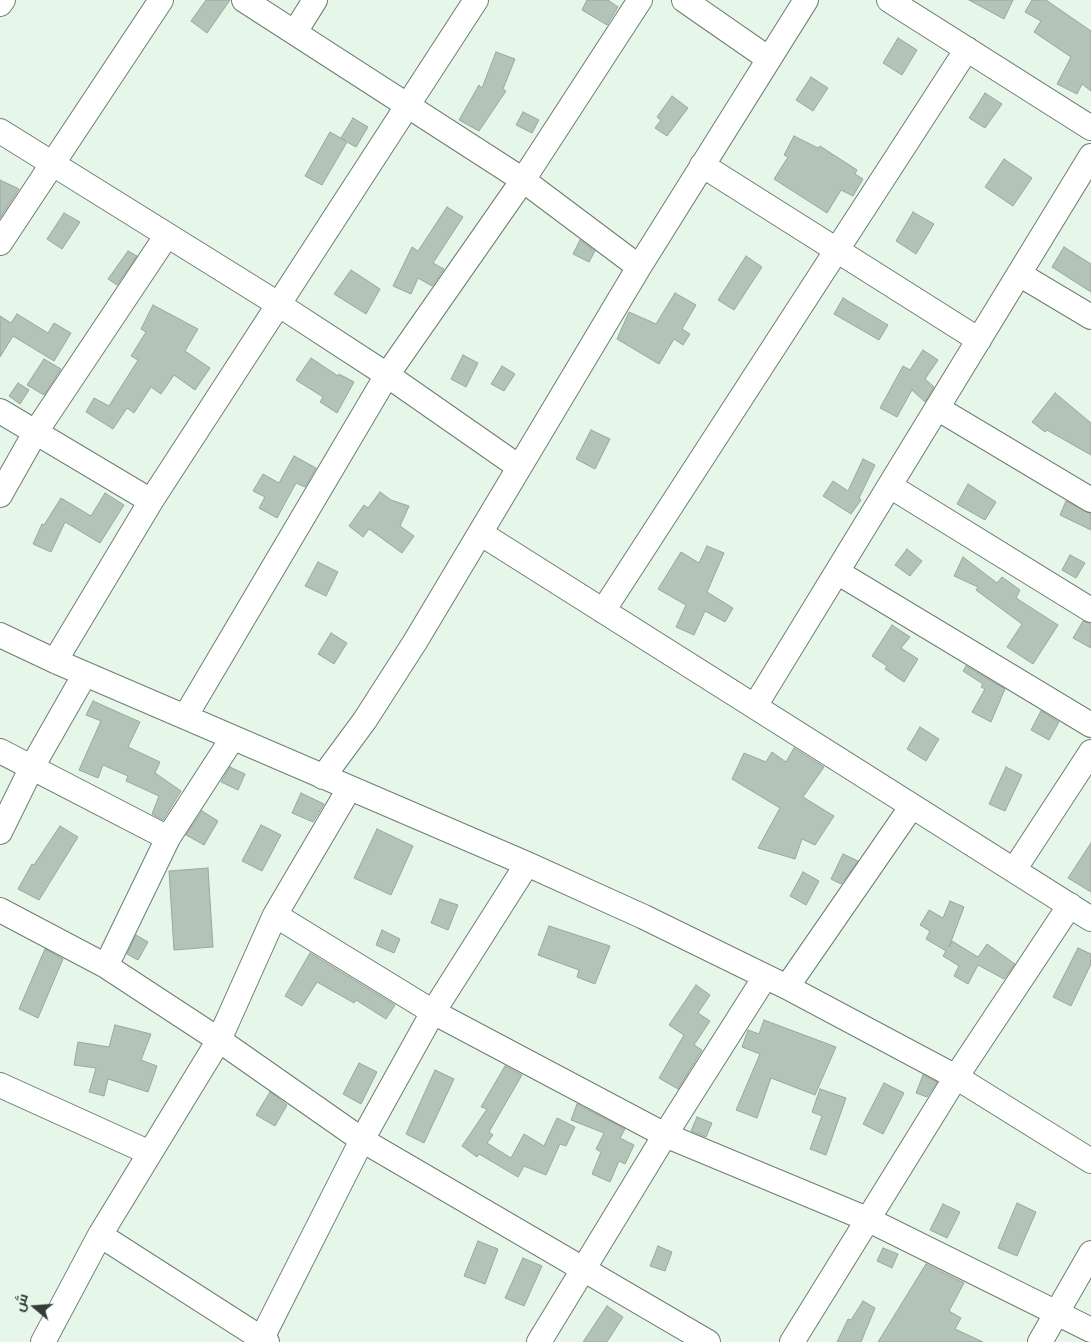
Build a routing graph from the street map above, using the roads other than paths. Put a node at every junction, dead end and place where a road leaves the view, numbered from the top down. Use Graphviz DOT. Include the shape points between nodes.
graph roads {
  1 [pos="2,0"];
  2 [pos="161,0"];
  3 [pos="244,0"];
  4 [pos="315,0"];
  5 [pos="476,0"];
  6 [pos="640,0"];
  7 [pos="684,0"];
  8 [pos="806,0"];
  9 [pos="889,0"];
  10 [pos="0,4"];
  11 [pos="295,32"];
  12 [pos="966,49"];
  13 [pos="769,59"];
  14 [pos="408,104"];
  15 [pos="1091,128"];
  16 [pos="0,131"];
  17 [pos="1091,156"];
  18 [pos="53,164"];
  19 [pos="702,165"];
  20 [pos="523,180"];
  21 [pos="167,235"];
  22 [pos="0,243"];
  23 [pos="837,250"];
  24 [pos="639,267"];
  25 [pos="1019,274"];
  26 [pos="278,304"];
  27 [pos="1091,317"];
  28 [pos="979,340"];
  29 [pos="387,375"];
  30 [pos="937,408"];
  31 [pos="0,411"];
  32 [pos="35,433"];
  33 [pos="519,467"];
  34 [pos="890,486"];
  35 [pos="0,495"];
  36 [pos="1091,500"];
  37 [pos="151,501"];
  38 [pos="480,533"];
  39 [pos="837,572"];
  40 [pos="1091,610"];
  41 [pos="604,611"];
  42 [pos="0,635"];
  43 [pos="55,661"];
  44 [pos="85,674"];
  45 [pos="754,706"];
  46 [pos="185,717"];
  47 [pos="1091,725"];
  48 [pos="232,739"];
  49 [pos="0,751"];
  50 [pos="1091,752"];
  51 [pos="32,767"];
  52 [pos="323,776"];
  53 [pos="349,789"];
  54 [pos="912,806"];
  55 [pos="0,832"];
  56 [pos="168,838"];
  57 [pos="527,864"];
  58 [pos="1014,870"];
  59 [pos="1070,905"];
  60 [pos="1,912"];
  61 [pos="276,915"];
  62 [pos="1091,919"];
  63 [pos="106,966"];
  64 [pos="765,977"];
  65 [pos="787,987"];
  66 [pos="433,1012"];
  67 [pos="220,1040"];
  68 [pos="956,1077"];
  69 [pos="0,1085"];
  70 [pos="665,1135"];
  71 [pos="362,1140"];
  72 [pos="150,1153"];
  73 [pos="1091,1161"];
  74 [pos="867,1219"];
  75 [pos="100,1235"];
  76 [pos="1091,1253"];
  77 [pos="583,1270"];
  78 [pos="1058,1312"];
  79 [pos="1091,1330"];
  80 [pos="263,1341"];
  81 [pos="43,1342"];
  82 [pos="539,1342"];
  83 [pos="708,1342"];
  84 [pos="792,1342"];
  85 [pos="1040,1342"];
  1 -- 10 [label="street"];
  2 -- 18 [label="street"];
  3 -- 11 [label="street"];
  4 -- 11 [label="street"];
  5 -- 14 [label="street"];
  6 -- 20 [label="street"];
  7 -- 13 [label="street"];
  8 -- 13 [label="street"];
  9 -- 12 [label="street"];
  11 -- 14 [label="street"];
  12 -- 15 [label="street"];
  12 -- 23 [label="street"];
  13 -- 19 [label="street"];
  14 -- 20 [label="street"];
  14 -- 26 [label="street"];
  16 -- 18 [label="street"];
  17 -- 25 [label="street"];
  18 -- 21 [label="street"];
  18 -- 22 [label="street"];
  19 -- 23 [label="street"];
  19 -- 24 [label="street"];
  20 -- 24 [label="street"];
  20 -- 29 [label="street"];
  21 -- 26 [label="street"];
  21 -- 32 [label="street"];
  23 -- 28 [label="street"];
  23 -- 41 [label="street"];
  24 -- 33 [label="street"];
  25 -- 27 [label="street"];
  25 -- 28 [label="street"];
  26 -- 29 [label="street"];
  26 -- 37 [label="street"];
  28 -- 30 [label="street"];
  29 -- 33 [label="street"];
  29 -- 46 [label="street"];
  30 -- 34 [label="street"];
  30 -- 36 [label="street"];
  31 -- 32 [label="street"];
  32 -- 35 [label="street"];
  32 -- 37 [label="street"];
  33 -- 38 [label="street"];
  34 -- 39 [label="street"];
  34 -- 40 [label="street"];
  37 -- 43 [label="street"];
  38 -- 41 [label="street"];
  38 -- 52 [label="street" via="375,704"];
  39 -- 45 [label="street"];
  39 -- 47 [label="street"];
  41 -- 45 [label="street"];
  42 -- 43 [label="street"];
  43 -- 44 [label="street"];
  44 -- 46 [label="street"];
  44 -- 51 [label="street"];
  45 -- 54 [label="street"];
  46 -- 48 [label="street"];
  48 -- 52 [label="street"];
  48 -- 56 [label="street"];
  49 -- 51 [label="street"];
  50 -- 58 [label="street"];
  51 -- 55 [label="street"];
  51 -- 56 [label="street"];
  52 -- 53 [label="street"];
  53 -- 57 [label="street"];
  53 -- 61 [label="street"];
  54 -- 58 [label="street"];
  54 -- 65 [label="street"];
  56 -- 63 [label="street"];
  57 -- 64 [label="street"];
  57 -- 66 [label="street"];
  58 -- 59 [label="street"];
  59 -- 62 [label="street"];
  59 -- 68 [label="street"];
  60 -- 63 [label="street"];
  61 -- 66 [label="street"];
  61 -- 67 [label="street"];
  63 -- 67 [label="street"];
  64 -- 65 [label="street"];
  64 -- 70 [label="street"];
  65 -- 68 [label="street"];
  66 -- 70 [label="street"];
  66 -- 71 [label="street"];
  67 -- 71 [label="street"];
  67 -- 72 [label="street"];
  68 -- 73 [label="street"];
  68 -- 74 [label="street"];
  69 -- 72 [label="street"];
  70 -- 74 [label="street"];
  70 -- 77 [label="street"];
  71 -- 77 [label="street"];
  71 -- 80 [label="street"];
  72 -- 75 [label="street"];
  74 -- 78 [label="street"];
  74 -- 84 [label="street"];
  75 -- 80 [label="street"];
  75 -- 81 [label="street"];
  76 -- 78 [label="street"];
  77 -- 82 [label="street"];
  77 -- 83 [label="street"];
  78 -- 79 [label="street"];
  78 -- 85 [label="street"];
}
